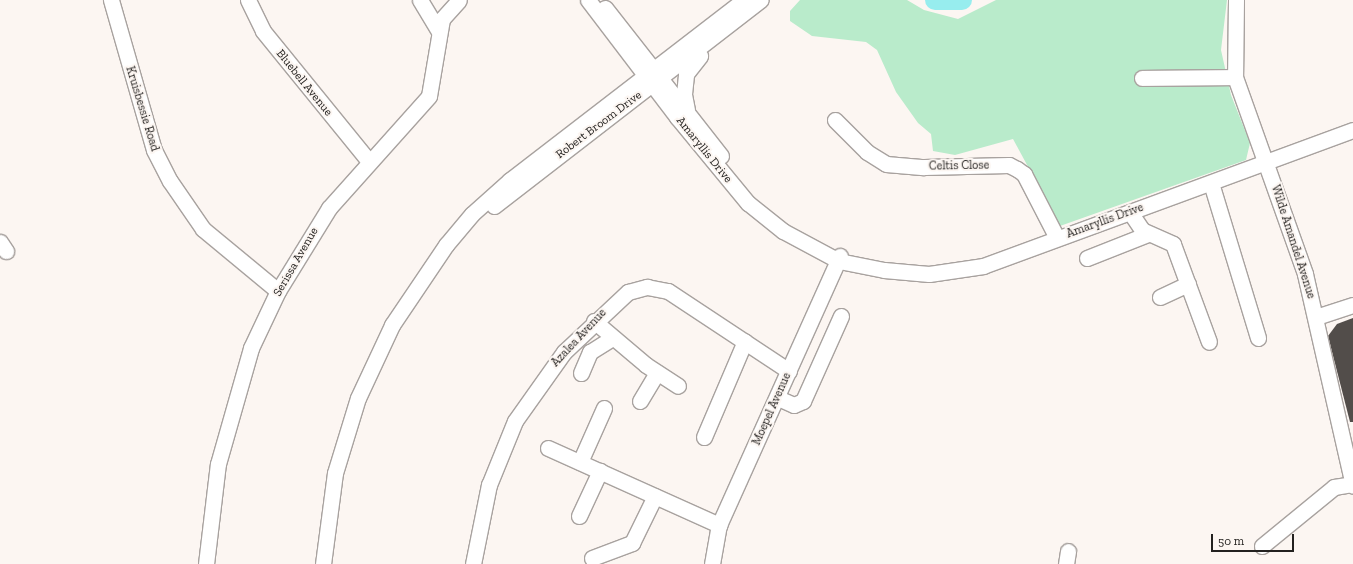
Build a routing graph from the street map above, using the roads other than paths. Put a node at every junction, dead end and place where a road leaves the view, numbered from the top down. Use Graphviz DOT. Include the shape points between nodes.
graph roads {
  1 [pos="111,0"];
  2 [pos="248,0"];
  3 [pos="420,0"];
  4 [pos="459,0"];
  5 [pos="588,0"];
  6 [pos="599,0"];
  7 [pos="744,0"];
  8 [pos="761,0"];
  9 [pos="1236,0"];
  10 [pos="438,30"];
  11 [pos="716,37"];
  12 [pos="653,77"];
  13 [pos="1235,77"];
  14 [pos="1142,78"];
  15 [pos="689,113"];
  16 [pos="835,120"];
  17 [pos="1353,130"];
  18 [pos="368,160"];
  19 [pos="1267,162"];
  20 [pos="1210,183"];
  21 [pos="1130,212"];
  22 [pos="1148,234"];
  23 [pos="1057,238"];
  24 [pos="1087,258"];
  25 [pos="843,260"];
  26 [pos="1188,284"];
  27 [pos="278,291"];
  28 [pos="1160,297"];
  29 [pos="1353,305"];
  30 [pos="841,316"];
  31 [pos="1316,317"];
  32 [pos="594,321"];
  33 [pos="612,338"];
  34 [pos="1258,338"];
  35 [pos="745,341"];
  36 [pos="1209,342"];
  37 [pos="789,371"];
  38 [pos="581,373"];
  39 [pos="657,373"];
  40 [pos="678,386"];
  41 [pos="778,398"];
  42 [pos="640,401"];
  43 [pos="604,408"];
  44 [pos="704,437"];
  45 [pos="548,448"];
  46 [pos="580,462"];
  47 [pos="600,471"];
  48 [pos="1353,485"];
  49 [pos="655,496"];
  50 [pos="579,516"];
  51 [pos="719,525"];
  52 [pos="1262,546"];
  53 [pos="592,558"];
  54 [pos="206,564"];
  55 [pos="323,564"];
  56 [pos="473,564"];
  57 [pos="712,564"];
  1 -- 27 [label="street, Kruisbessie Road" via="149,134 170,181 203,229"];
  2 -- 18 [label="street, Bluebell Avenue" via="263,32"];
  3 -- 10 [label="street"];
  4 -- 10 [label="street, Serissa Avenue" via="447,10"];
  5 -- 12 [label="street, Amaryllis Drive"];
  6 -- 12 [label="street, Amaryllis Drive"];
  7 -- 12 [label="street, Robert Broom Drive"];
  8 -- 11 [label="street, Robert Broom Drive"];
  9 -- 13 [label="street, Wilde Amandel Avenue"];
  10 -- 18 [label="street, Serissa Avenue" via="429,96"];
  11 -- 12 [label="street, Robert Broom Drive"];
  11 -- 15 [label="street" via="686,74 684,94"];
  12 -- 15 [label="street, Amaryllis Drive"];
  12 -- 25 [label="street, Amaryllis Drive" via="748,202 783,231"];
  12 -- 55 [label="street, Robert Broom Drive" via="491,209 441,254 392,325 358,398 333,478"];
  13 -- 14 [label="street"];
  13 -- 19 [label="street, Wilde Amandel Avenue"];
  15 -- 25 [label="street, Amaryllis Drive" via="770,213 792,230"];
  16 -- 23 [label="street, Celtis Close" via="868,152 886,164 924,167 1009,166 1017,169 1024,174"];
  17 -- 19 [label="street, Amaryllis Drive"];
  18 -- 27 [label="street, Serissa Avenue" via="329,208"];
  19 -- 20 [label="street, Amaryllis Drive"];
  19 -- 31 [label="street, Wilde Amandel Avenue"];
  20 -- 21 [label="street, Amaryllis Drive"];
  20 -- 34 [label="street"];
  21 -- 22 [label="street"];
  21 -- 23 [label="street, Amaryllis Drive"];
  22 -- 24 [label="street"];
  22 -- 26 [label="street" via="1174,244"];
  23 -- 25 [label="street, Amaryllis Drive" via="983,266 954,272 930,274"];
  25 -- 37 [label="street, Moepel Avenue"];
  26 -- 28 [label="street"];
  26 -- 36 [label="street"];
  27 -- 54 [label="street, Serissa Avenue" via="251,348 233,403 218,464"];
  29 -- 31 [label="street"];
  30 -- 41 [label="street" via="803,401 794,405"];
  31 -- 48 [label="street, Wilde Amandel Avenue"];
  32 -- 33 [label="street"];
  32 -- 35 [label="street, Azalea Avenue" via="628,292 657,287 679,296"];
  32 -- 56 [label="street, Azalea Avenue" via="546,373 515,421 488,485"];
  33 -- 38 [label="street" via="590,352"];
  33 -- 39 [label="street"];
  35 -- 37 [label="street, Azalea Avenue"];
  35 -- 44 [label="street"];
  37 -- 41 [label="street, Moepel Avenue"];
  39 -- 40 [label="street"];
  39 -- 42 [label="street"];
  41 -- 51 [label="street, Moepel Avenue"];
  43 -- 46 [label="street"];
  45 -- 46 [label="street"];
  46 -- 47 [label="street"];
  47 -- 49 [label="street"];
  47 -- 50 [label="street"];
  48 -- 52 [label="street" via="1334,487"];
  49 -- 51 [label="street"];
  49 -- 53 [label="street" via="632,543"];
  51 -- 57 [label="street, Moepel Avenue"];
}
